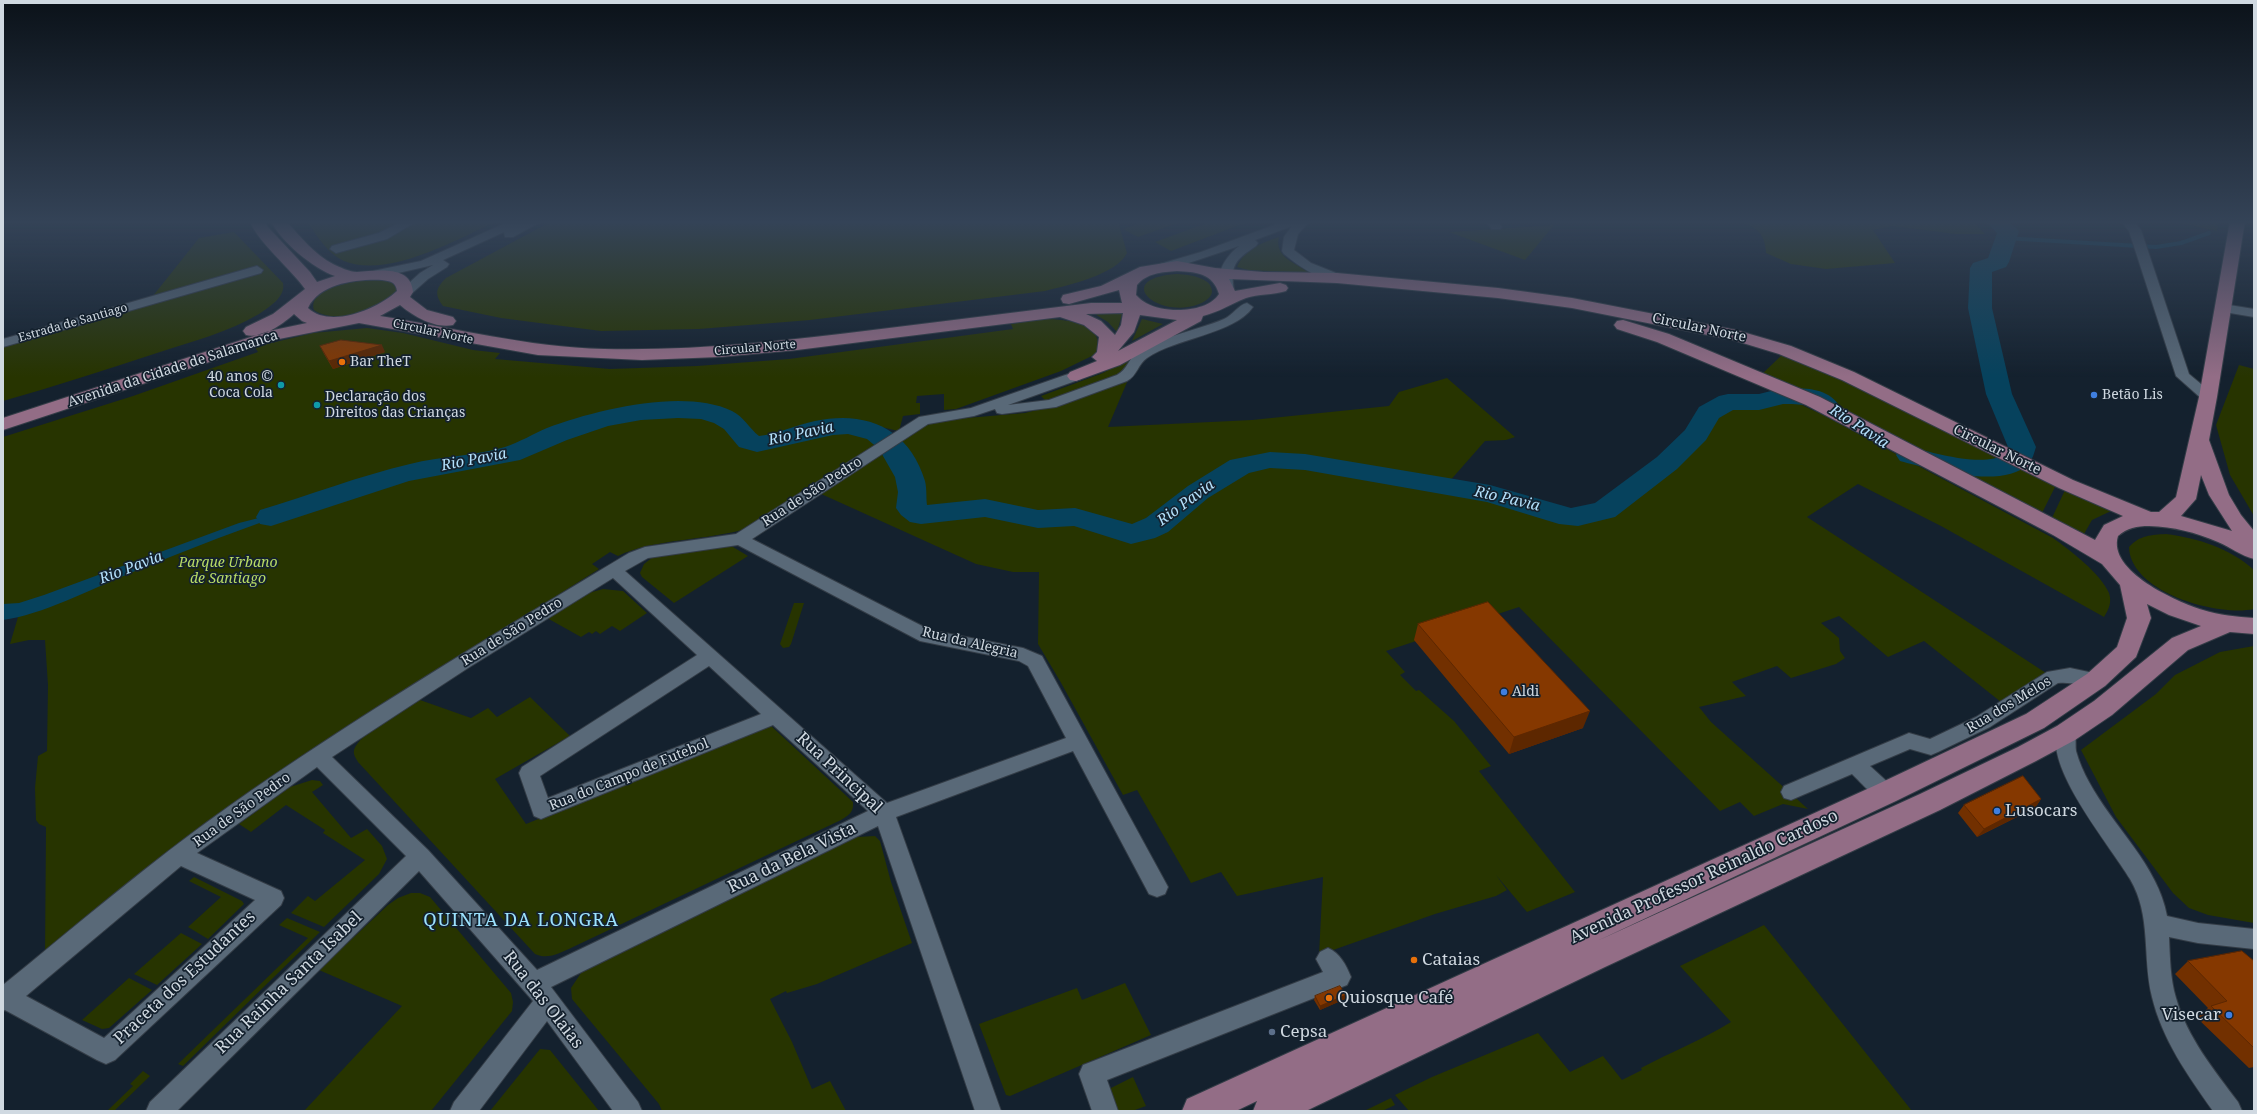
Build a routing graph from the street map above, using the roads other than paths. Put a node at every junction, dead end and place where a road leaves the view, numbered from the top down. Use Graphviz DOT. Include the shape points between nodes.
graph roads {
  1 [pos="247,273"];
  2 [pos="302,273"];
  3 [pos="342,273"];
  4 [pos="385,273"];
  5 [pos="429,273"];
  6 [pos="1140,273"];
  7 [pos="1204,273"];
  8 [pos="1224,273"];
  9 [pos="1324,273"];
  10 [pos="2150,273"];
  11 [pos="2229,273"];
  12 [pos="371,275"];
  13 [pos="354,277"];
  14 [pos="1337,278"];
  15 [pos="1222,280"];
  16 [pos="312,292"];
  17 [pos="403,295"];
  18 [pos="1132,304"];
  19 [pos="1247,307"];
  20 [pos="2223,308"];
  21 [pos="1212,309"];
  22 [pos="1058,312"];
  23 [pos="2254,313"];
  24 [pos="352,319"];
  25 [pos="3,343"];
  26 [pos="1105,354"];
  27 [pos="1076,376"];
  28 [pos="2208,397"];
  29 [pos="1034,399"];
  30 [pos="3,413"];
  31 [pos="3,424"];
  32 [pos="2198,439"];
  33 [pos="2157,520"];
  34 [pos="740,538"];
  35 [pos="2254,545"];
  36 [pos="2254,552"];
  37 [pos="2110,559"];
  38 [pos="614,570"];
  39 [pos="2130,581"];
  40 [pos="2227,624"];
  41 [pos="2254,626"];
  42 [pos="710,656"];
  43 [pos="2096,680"];
  44 [pos="776,716"];
  45 [pos="2066,733"];
  46 [pos="1079,741"];
  47 [pos="318,755"];
  48 [pos="1854,764"];
  49 [pos="1791,792"];
  50 [pos="1886,792"];
  51 [pos="884,813"];
  52 [pos="179,855"];
  53 [pos="420,856"];
  54 [pos="1157,887"];
  55 [pos="2156,924"];
  56 [pos="2254,939"];
  57 [pos="1328,959"];
  58 [pos="541,993"];
  59 [pos="4,999"];
  60 [pos="159,1111"];
  61 [pos="463,1111"];
  62 [pos="629,1111"];
  63 [pos="988,1111"];
  64 [pos="1105,1111"];
  65 [pos="1199,1111"];
  66 [pos="1270,1111"];
  67 [pos="2229,1111"];
  1 -- 25 [label="street, Estrada de Santiago"];
  2 -- 16 [label="main road"];
  3 -- 13 [label="main road"];
  4 -- 12 [label="street"];
  5 -- 17 [label="street"];
  6 -- 17 [label="main road, Circular Norte" via="1107,289 1047,303 800,334 696,342 620,344 550,340 431,317 414,309"];
  6 -- 18 [label="main road" via="1128,286 1127,293"];
  7 -- 15 [label="main road, Circular Norte"];
  8 -- 15 [label="street"];
  9 -- 14 [label="street"];
  10 -- 28 [label="street" via="2184,376"];
  11 -- 20 [label="main road"];
  12 -- 13 [label="main road, Avenida da Cidade de Salamanca"];
  12 -- 17 [label="main road, Circular Norte" via="384,275 402,281 406,286"];
  13 -- 16 [label="main road, Avenida da Cidade de Salamanca"];
  14 -- 15 [label="main road, Circular Norte"];
  14 -- 33 [label="main road, Circular Norte" via="1498,293 1572,303 1736,335 1784,350 1848,376 2111,505"];
  15 -- 21 [label="main road" via="1225,300"];
  16 -- 24 [label="main road" via="299,309 303,316 326,322"];
  16 -- 30 [label="main road, Avenida da Cidade de Salamanca" via="279,318 256,329"];
  17 -- 24 [label="main road" via="389,307"];
  18 -- 21 [label="main road, Circular Norte" via="1151,312 1180,316"];
  18 -- 22 [label="main road, Circular Norte"];
  18 -- 26 [label="main road" via="1132,317 1124,337"];
  19 -- 29 [label="street" via="1230,321 1187,335 1141,356 1128,375 1122,378 1051,404"];
  20 -- 23 [label="street"];
  20 -- 28 [label="main road"];
  21 -- 27 [label="main road" via="1173,327 1114,360"];
  21 -- 37 [label="main road, Circular Norte" via="1242,294 1305,287 1418,294 1546,308 1595,317 1641,330 1755,376 1844,416 2087,544"];
  22 -- 24 [label="main road, Circular Norte" via="752,350 642,355 563,352 516,347 405,324"];
  22 -- 26 [label="main road" via="1084,318 1103,329 1108,337"];
  24 -- 31 [label="main road, Avenida da Cidade de Salamanca" via="275,335"];
  26 -- 27 [label="main road"];
  27 -- 29 [label="street, Rua de São Pedro"];
  28 -- 32 [label="main road"];
  29 -- 34 [label="street, Rua de São Pedro" via="962,415 924,420"];
  32 -- 33 [label="main road" via="2186,499"];
  32 -- 35 [label="main road" via="2219,496 2232,518"];
  33 -- 36 [label="main road" via="2189,525 2216,533"];
  33 -- 37 [label="main road" via="2127,522 2111,530 2105,543"];
  34 -- 38 [label="street, Rua de São Pedro" via="645,553"];
  34 -- 46 [label="street, Rua da Alegria" via="926,636 1023,655 1035,661"];
  37 -- 39 [label="main road"];
  38 -- 42 [label="street, Rua Principal"];
  38 -- 47 [label="street, Rua de São Pedro"];
  39 -- 40 [label="main road" via="2174,607"];
  39 -- 43 [label="main road, Avenida Professor Reinaldo Cardoso" via="2140,618 2128,651"];
  40 -- 41 [label="main road"];
  40 -- 45 [label="main road, Avenida Professor Reinaldo Cardoso" via="2180,644 2103,708"];
  42 -- 44 [label="street, Rua Principal"];
  42 -- 44 [label="street, Rua do Campo de Futebol" via="529,773 542,810"];
  43 -- 48 [label="street, Rua dos Melos" via="2070,675 2054,677 1983,722 1931,747 1909,741"];
  43 -- 50 [label="main road, Avenida Professor Reinaldo Cardoso" via="2035,721"];
  44 -- 51 [label="street, Rua Principal"];
  45 -- 55 [label="street" via="2067,752 2074,775 2148,890"];
  45 -- 66 [label="main road, Avenida Professor Reinaldo Cardoso" via="1930,802 1594,957"];
  46 -- 51 [label="street, Rua da Bela Vista"];
  46 -- 54 [label="street, Rua da Alegria"];
  47 -- 52 [label="street, Rua de São Pedro"];
  47 -- 53 [label="street, Rua das Olaias"];
  48 -- 49 [label="street, Rua dos Melos"];
  48 -- 50 [label="street"];
  50 -- 65 [label="main road, Avenida Professor Reinaldo Cardoso"];
  51 -- 58 [label="street, Rua da Bela Vista"];
  51 -- 63 [label="street, Rua Principal"];
  52 -- 59 [label="street, Rua de São Pedro"];
  52 -- 59 [label="street, Praceta dos Estudantes" via="273,898 106,1052"];
  53 -- 58 [label="street, Rua das Olaias"];
  53 -- 60 [label="street, Rua Rainha Santa Isabel"];
  55 -- 56 [label="street" via="2198,934"];
  55 -- 67 [label="street" via="2160,979 2167,1010 2191,1060"];
  57 -- 64 [label="street" via="1339,977 1092,1074"];
  58 -- 61 [label="street"];
  58 -- 62 [label="street, Rua das Olaias"];
}
